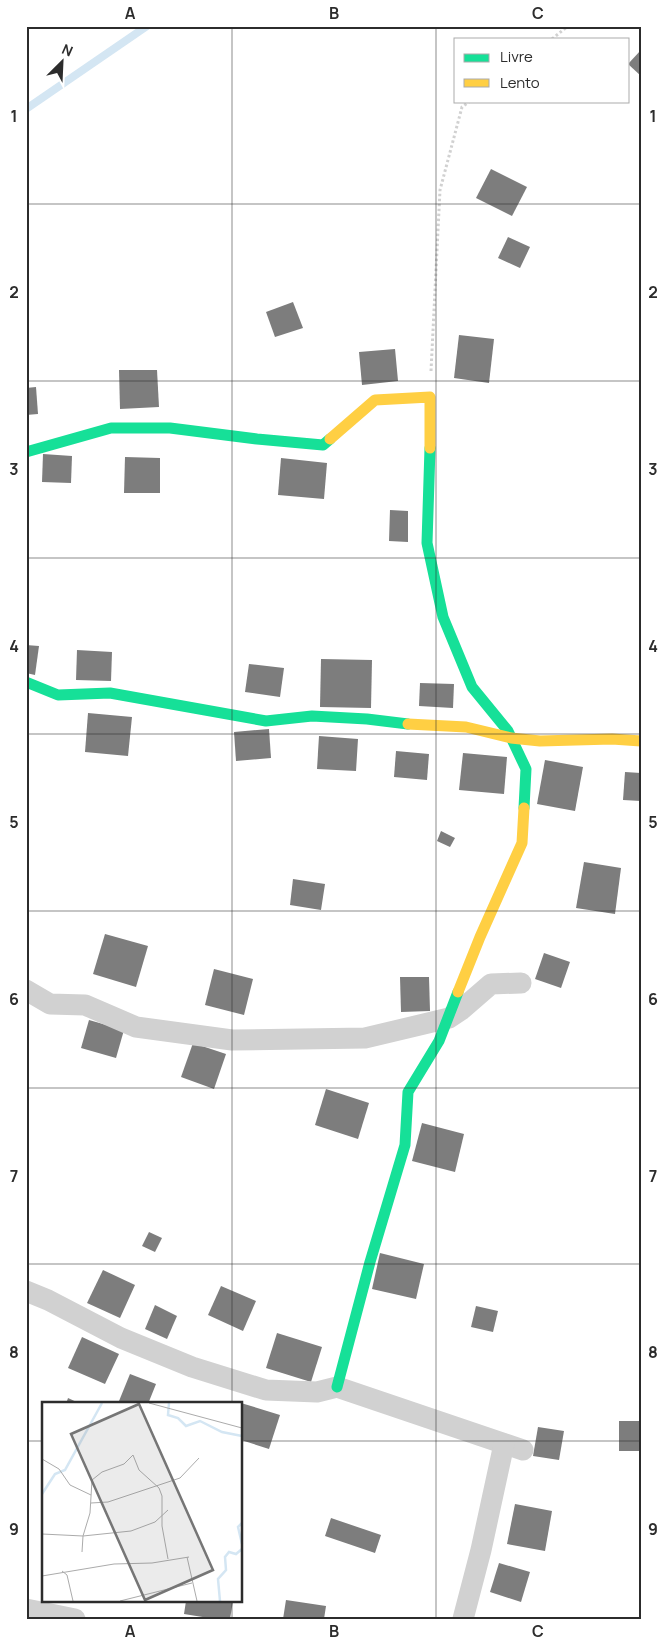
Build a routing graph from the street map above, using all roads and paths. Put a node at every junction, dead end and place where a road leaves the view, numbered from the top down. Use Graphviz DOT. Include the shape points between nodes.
graph roads {
  1 [pos="568,26"];
  2 [pos="553,38"];
  3 [pos="469,102"];
  4 [pos="430,397"];
  5 [pos="26,452"];
  6 [pos="26,682"];
  7 [pos="511,738"];
  8 [pos="641,742"];
  9 [pos="521,983"];
  10 [pos="26,990"];
  11 [pos="449,1018"];
  12 [pos="26,1291"];
  13 [pos="337,1387"];
  14 [pos="26,1609"];
  15 [pos="75,1619"];
  16 [pos="462,1619"];
  1 -- 2 [label="path"];
  3 -- 4 [label="path" via="462,107 440,190"];
  4 -- 5 [label="street" via="375,400 323,444 170,428 111,428"];
  4 -- 7 [label="street" via="427,543 443,616 472,687"];
  6 -- 7 [label="street" via="58,695 110,693 266,721 312,716 366,719 466,728"];
  7 -- 8 [label="street"];
  7 -- 11 [label="street" via="526,769 522,843"];
  9 -- 11 [label="street" via="491,984"];
  10 -- 11 [label="street" via="50,1004 85,1005 136,1027 232,1040 365,1038"];
  11 -- 13 [label="street" via="408,1092 405,1145"];
  12 -- 13 [label="street" via="121,1338 192,1367 266,1390 317,1392"];
  13 -- 16 [label="street" via="513,1447"];
  14 -- 15 [label="street"];
}
